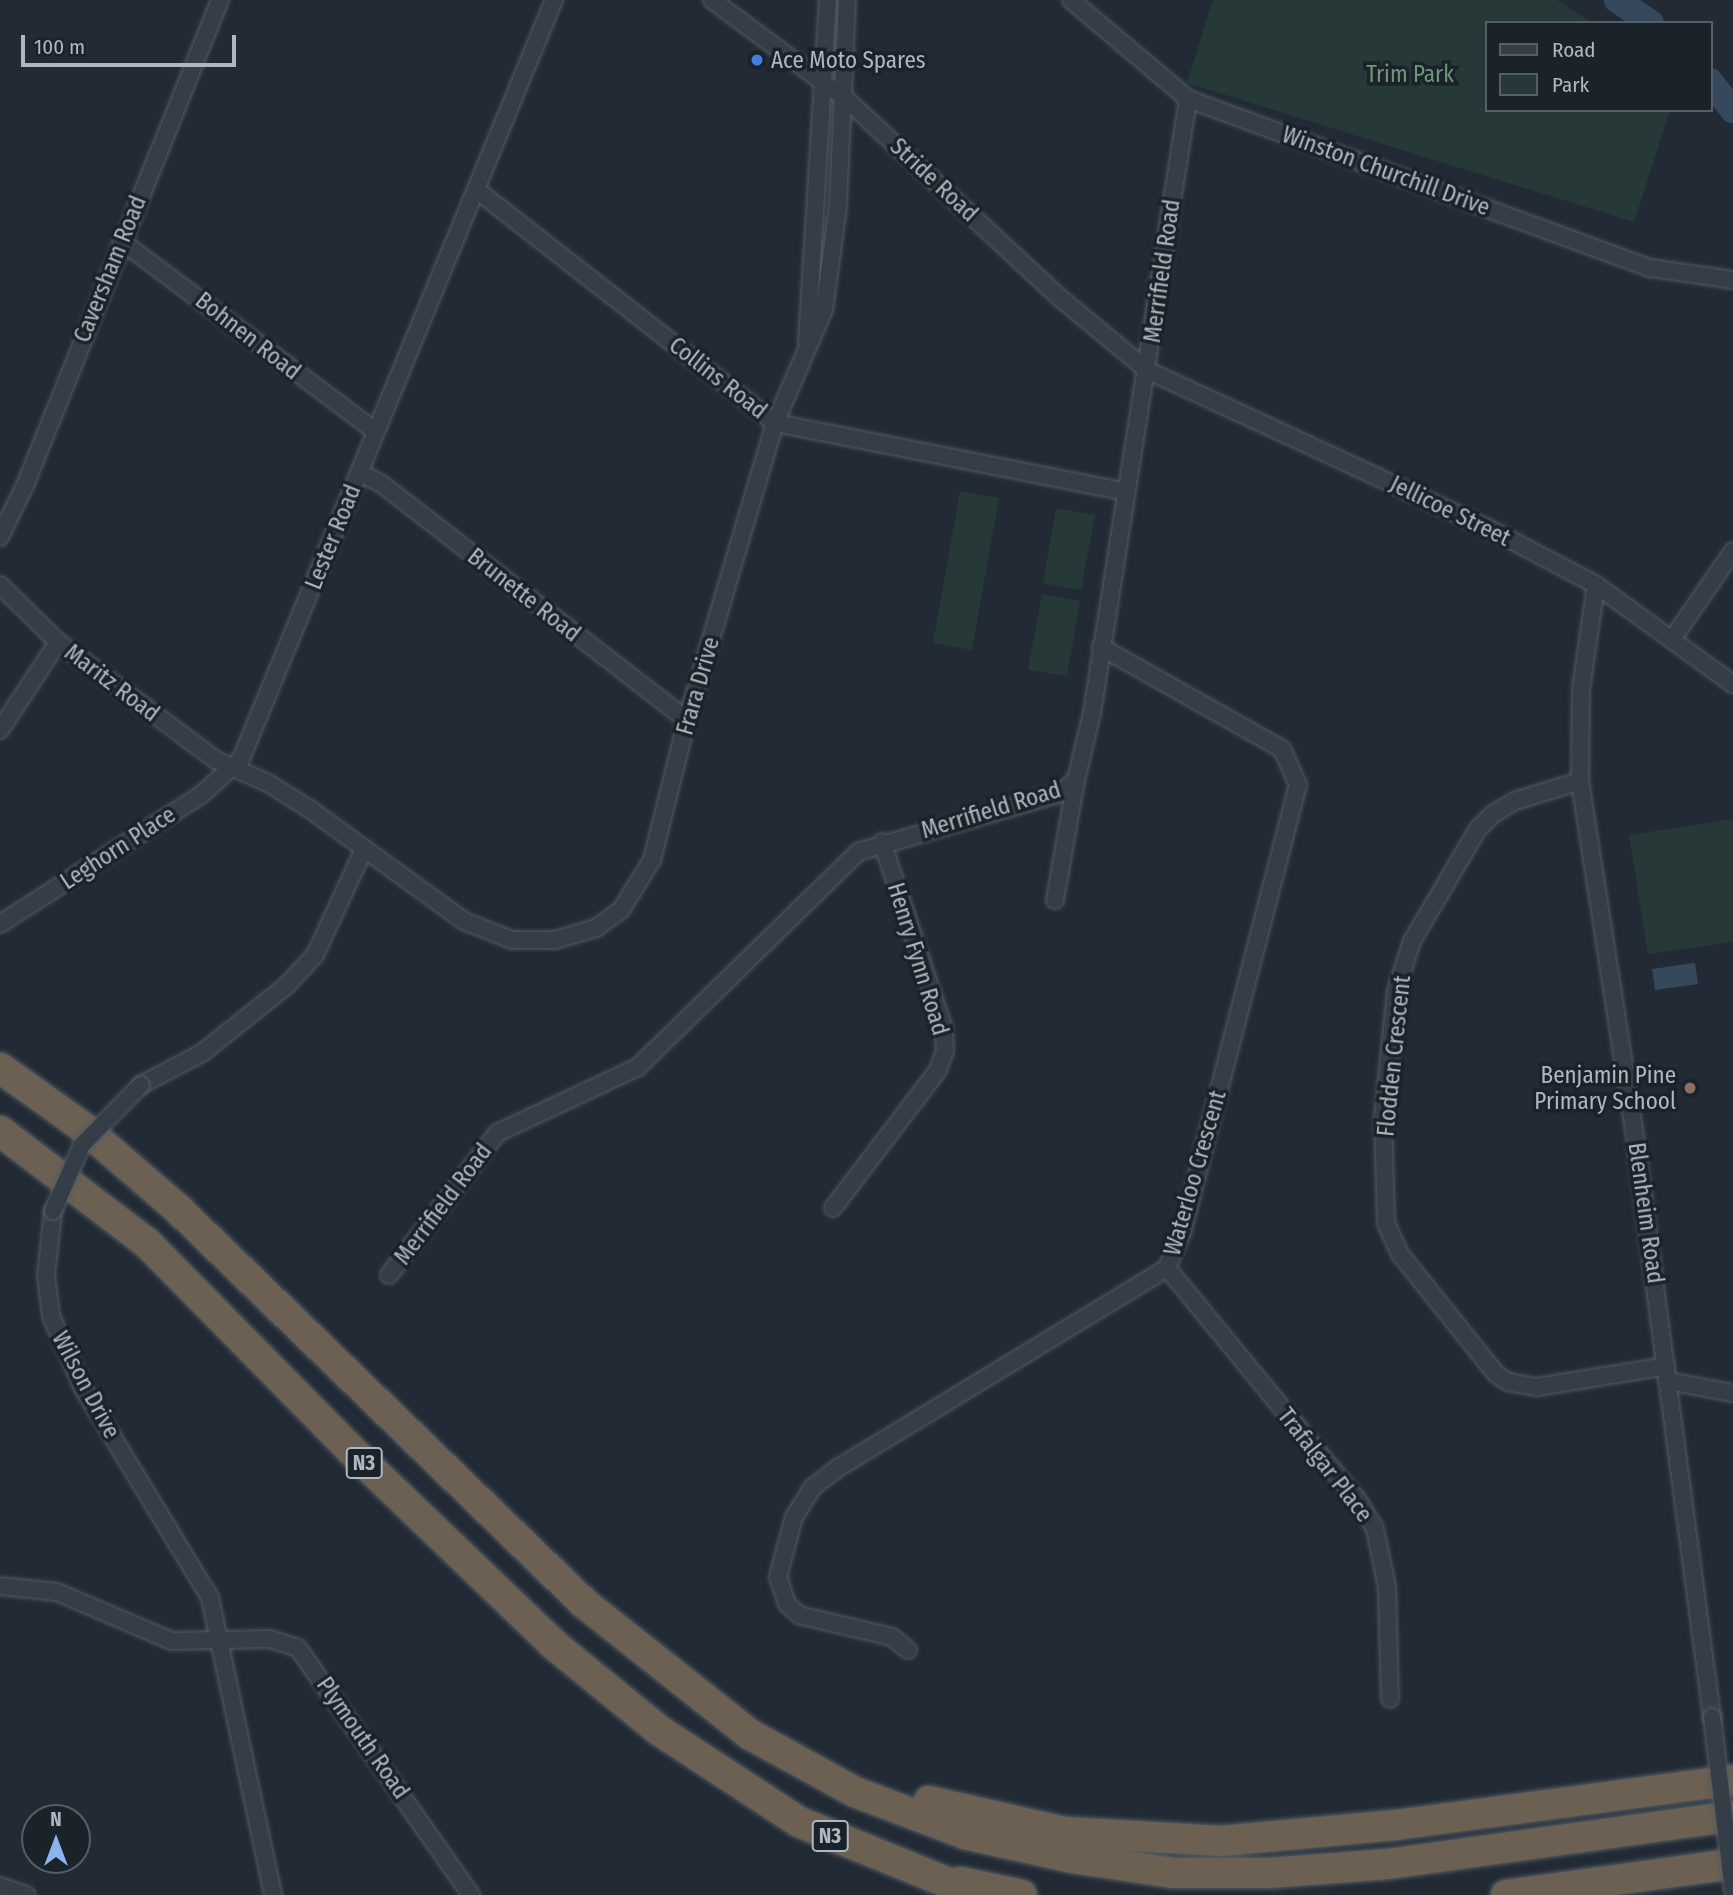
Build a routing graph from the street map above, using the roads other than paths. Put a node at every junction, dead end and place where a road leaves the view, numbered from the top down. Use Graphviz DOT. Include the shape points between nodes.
graph roads {
  1 [pos="220,0"];
  2 [pos="554,0"];
  3 [pos="712,0"];
  4 [pos="828,0"];
  5 [pos="847,0"];
  6 [pos="1071,0"];
  7 [pos="826,86"];
  8 [pos="846,99"];
  9 [pos="1188,99"];
  10 [pos="478,191"];
  11 [pos="121,241"];
  12 [pos="1733,280"];
  13 [pos="807,348"];
  14 [pos="1147,370"];
  15 [pos="775,423"];
  16 [pos="375,431"];
  17 [pos="359,472"];
  18 [pos="1126,492"];
  19 [pos="0,537"];
  20 [pos="1733,551"];
  21 [pos="0,585"];
  22 [pos="1596,585"];
  23 [pos="1673,638"];
  24 [pos="58,642"];
  25 [pos="1101,647"];
  26 [pos="1733,684"];
  27 [pos="687,720"];
  28 [pos="0,730"];
  29 [pos="234,768"];
  30 [pos="1076,780"];
  31 [pos="1580,781"];
  32 [pos="882,842"];
  33 [pos="364,849"];
  34 [pos="1055,900"];
  35 [pos="0,924"];
  36 [pos="0,1069"];
  37 [pos="0,1131"];
  38 [pos="833,1208"];
  39 [pos="1167,1268"];
  40 [pos="389,1275"];
  41 [pos="1667,1374"];
  42 [pos="1733,1393"];
  43 [pos="0,1586"];
  44 [pos="220,1638"];
  45 [pos="908,1650"];
  46 [pos="1390,1699"];
  47 [pos="749,1734"];
  48 [pos="1733,1760"];
  49 [pos="1733,1780"];
  50 [pos="1499,1811"];
  51 [pos="1733,1816"];
  52 [pos="1733,1864"];
  53 [pos="929,1875"];
  54 [pos="0,1886"];
  55 [pos="1733,1891"];
  56 [pos="26,1895"];
  57 [pos="273,1895"];
  58 [pos="471,1895"];
  59 [pos="978,1895"];
  60 [pos="1021,1895"];
  61 [pos="1506,1895"];
  1 -- 11 [label="street, Caversham Road"];
  2 -- 10 [label="street, Lester Road"];
  3 -- 7 [label="street, Stride Road"];
  4 -- 7 [label="street, Frara Drive"];
  5 -- 8 [label="street, Frara Drive"];
  6 -- 9 [label="street, Winston Churchill Drive"];
  7 -- 8 [label="street, Stride Road"];
  7 -- 13 [label="street, Frara Drive" via="806,296"];
  8 -- 13 [label="street, Frara Drive" via="832,268 824,310"];
  8 -- 14 [label="street, Stride Road" via="1059,297"];
  9 -- 12 [label="street, Winston Churchill Drive" via="1651,268"];
  9 -- 14 [label="street, Merrifield Road"];
  10 -- 15 [label="street, Collins Road"];
  10 -- 16 [label="street, Lester Road"];
  11 -- 16 [label="street, Bohnen Road"];
  11 -- 19 [label="street, Caversham Road" via="26,484"];
  13 -- 15 [label="street, Frara Drive"];
  14 -- 18 [label="street, Merrifield Road"];
  14 -- 22 [label="street, Jellicoe Street" via="1490,529"];
  15 -- 18 [label="street, Collins Road"];
  15 -- 27 [label="street, Frara Drive"];
  16 -- 17 [label="street, Lester Road"];
  17 -- 27 [label="street, Brunette Road" via="383,485"];
  17 -- 29 [label="street, Lester Road"];
  18 -- 25 [label="street, Merrifield Road"];
  20 -- 23 [label="street"];
  21 -- 24 [label="street, Maritz Road"];
  22 -- 23 [label="street, Jellicoe Street"];
  22 -- 31 [label="street, Blenheim Road" via="1580,700"];
  23 -- 26 [label="street, Jellicoe Street"];
  24 -- 28 [label="street"];
  24 -- 29 [label="street, Maritz Road" via="216,760"];
  25 -- 30 [label="street, Merrifield Road"];
  25 -- 39 [label="street, Waterloo Crescent" via="1282,749 1298,785 1182,1233"];
  27 -- 33 [label="street, Frara Drive" via="652,859 621,911 596,928 555,940 512,940 464,921"];
  29 -- 33 [label="street" via="290,796"];
  29 -- 35 [label="street, Leghorn Place" via="201,795"];
  30 -- 32 [label="street, Merrifield Road" via="1061,793"];
  30 -- 34 [label="street"];
  31 -- 41 [label="street, Blenheim Road"];
  31 -- 41 [label="street, Flodden Crescent" via="1514,802 1493,814 1478,829 1412,941 1396,991 1383,1116 1386,1223 1400,1254 1496,1374 1508,1382 1536,1387"];
  32 -- 38 [label="street, Henry Fynn Road" via="944,1030 945,1051 938,1070"];
  32 -- 40 [label="street, Merrifield Road" via="838,867 638,1067 497,1133"];
  33 -- 44 [label="street, Wilson Drive, bridge" via="315,955 286,986 202,1053 141,1085 82,1145 53,1210 46,1275 51,1317 62,1350 198,1573"];
  36 -- 47 [label="highway, N3" via="84,1128 179,1210 584,1604"];
  37 -- 53 [label="highway, N3" via="147,1243 350,1449 552,1643 660,1731 799,1822"];
  39 -- 45 [label="street, Waterloo Crescent" via="982,1377 812,1488 794,1517 780,1560 779,1589 787,1604 799,1615 818,1621 892,1637"];
  39 -- 46 [label="street, Trafalgar Place" via="1359,1502 1375,1528 1387,1587"];
  41 -- 42 [label="street, Flodden Crescent"];
  41 -- 55 [label="street, Blenheim Road, bridge"];
  43 -- 44 [label="street, Plymouth Road" via="57,1592 165,1639"];
  44 -- 57 [label="street, Wilson Drive"];
  44 -- 58 [label="street, Plymouth Road" via="286,1642 308,1658"];
  47 -- 50 [label="highway" via="870,1784 959,1810 1064,1832 1254,1840"];
  47 -- 51 [label="highway, N3" via="855,1792 965,1834 1073,1858 1173,1873 1269,1873 1388,1864"];
  48 -- 50 [label="highway"];
  49 -- 50 [label="highway"];
  52 -- 61 [label="highway"];
  53 -- 59 [label="highway"];
  53 -- 60 [label="highway, N3"];
  54 -- 56 [label="street"];
}
